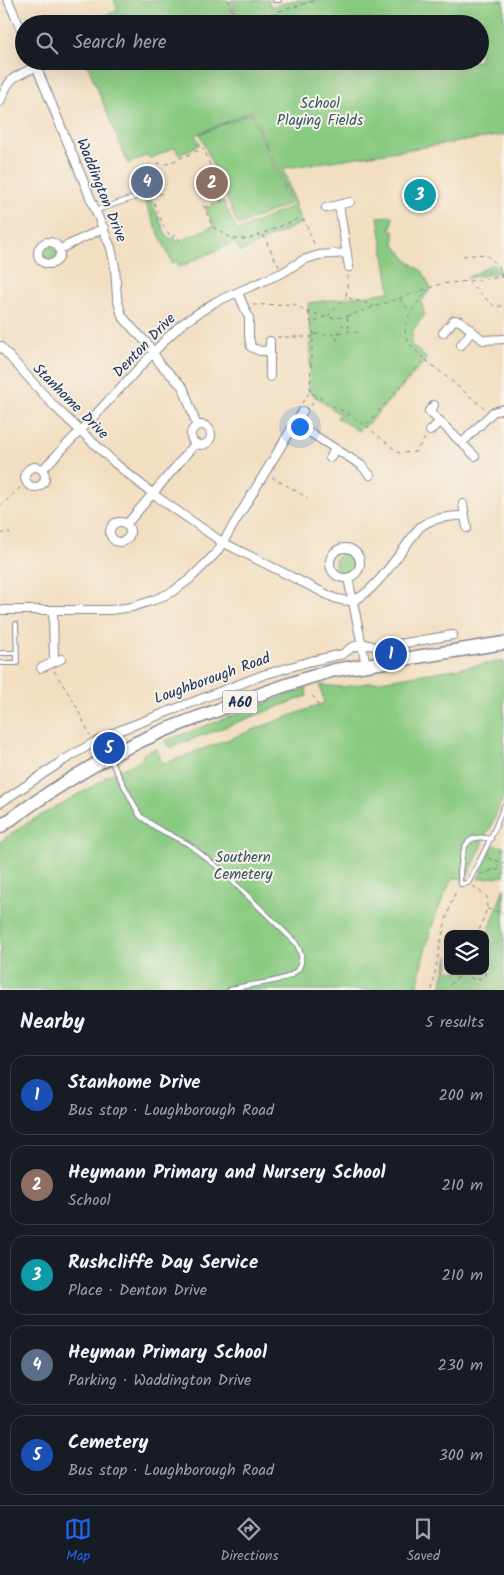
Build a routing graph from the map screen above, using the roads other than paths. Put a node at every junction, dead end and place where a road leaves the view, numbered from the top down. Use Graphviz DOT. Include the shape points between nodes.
graph roads {
  1 [pos="8,0"];
  2 [pos="275,0"];
  3 [pos="280,0"];
  4 [pos="15,16"];
  5 [pos="26,70"];
  6 [pos="38,70"];
  7 [pos="0,102"];
  8 [pos="142,195"];
  9 [pos="350,202"];
  10 [pos="339,205"];
  11 [pos="326,208"];
  12 [pos="97,210"];
  13 [pos="104,228"];
  14 [pos="60,249"];
  15 [pos="347,253"];
  16 [pos="349,266"];
  17 [pos="238,293"];
  18 [pos="472,331"];
  19 [pos="443,333"];
  20 [pos="270,339"];
  21 [pos="504,339"];
  22 [pos="461,344"];
  23 [pos="0,346"];
  24 [pos="270,350"];
  25 [pos="153,353"];
  26 [pos="270,377"];
  27 [pos="434,404"];
  28 [pos="504,409"];
  29 [pos="303,411"];
  30 [pos="440,421"];
  31 [pos="295,423"];
  32 [pos="197,426"];
  33 [pos="80,431"];
  34 [pos="430,432"];
  35 [pos="462,443"];
  36 [pos="195,444"];
  37 [pos="335,448"];
  38 [pos="475,456"];
  39 [pos="330,458"];
  40 [pos="42,470"];
  41 [pos="370,475"];
  42 [pos="153,494"];
  43 [pos="463,504"];
  44 [pos="464,515"];
  45 [pos="126,525"];
  46 [pos="467,528"];
  47 [pos="222,542"];
  48 [pos="348,578"];
  49 [pos="353,600"];
  50 [pos="0,610"];
  51 [pos="53,610"];
  52 [pos="16,624"];
  53 [pos="453,635"];
  54 [pos="362,643"];
  55 [pos="504,643"];
  56 [pos="0,653"];
  57 [pos="17,653"];
  58 [pos="0,664"];
  59 [pos="366,665"];
  60 [pos="41,668"];
  61 [pos="109,757"];
  62 [pos="0,803"];
  63 [pos="504,806"];
  64 [pos="0,827"];
  65 [pos="490,839"];
  66 [pos="230,990"];
  1 -- 4 [label="street"];
  2 -- 3 [label="lane"];
  5 -- 7 [label="street" via="7,83"];
  6 -- 12 [label="street, Waddington Drive"];
  8 -- 12 [label="lane"];
  9 -- 10 [label="street"];
  10 -- 11 [label="street"];
  10 -- 15 [label="street"];
  12 -- 13 [label="street, Waddington Drive"];
  13 -- 14 [label="street"];
  13 -- 25 [label="street, Waddington Drive" via="115,267 119,308 127,323"];
  15 -- 16 [label="street"];
  15 -- 17 [label="street, Denton Drive" via="303,260"];
  17 -- 24 [label="street" via="249,322 252,347 260,351"];
  17 -- 25 [label="street, Denton Drive" via="197,313"];
  18 -- 19 [label="street" via="454,320"];
  18 -- 21 [label="street" via="483,340"];
  18 -- 22 [label="street"];
  20 -- 24 [label="street"];
  23 -- 33 [label="street, Stanhome Drive"];
  24 -- 26 [label="street"];
  25 -- 32 [label="street, Waddington Drive" via="183,387"];
  25 -- 33 [label="street, Denton Drive"];
  27 -- 30 [label="street" via="429,410"];
  28 -- 35 [label="street" via="493,412"];
  29 -- 31 [label="street"];
  30 -- 34 [label="street"];
  30 -- 35 [label="street"];
  31 -- 37 [label="street"];
  31 -- 47 [label="street"];
  32 -- 36 [label="street" via="191,436"];
  32 -- 36 [label="street" via="208,427 212,436 206,445"];
  33 -- 40 [label="street, Denton Drive"];
  33 -- 42 [label="street, Stanhome Drive"];
  35 -- 38 [label="street"];
  36 -- 42 [label="street"];
  37 -- 39 [label="street"];
  37 -- 41 [label="street" via="361,464"];
  40 -- 40 [label="street" via="44,479 41,485 34,487 26,482 28,469"];
  42 -- 45 [label="street"];
  42 -- 47 [label="street, Stanhome Drive"];
  43 -- 44 [label="street"];
  44 -- 46 [label="street"];
  44 -- 49 [label="street" via="433,520 420,527 371,589"];
  47 -- 49 [label="street, Stanhome Drive" via="334,598"];
  47 -- 51 [label="street" via="217,552 190,580 154,600 111,610"];
  48 -- 49 [label="street"];
  49 -- 54 [label="street"];
  50 -- 51 [label="street"];
  51 -- 60 [label="street" via="55,662"];
  52 -- 57 [label="lane"];
  53 -- 54 [label="street" via="376,647"];
  54 -- 59 [label="street"];
  54 -- 62 [label="street, Loughborough Road" via="343,654 263,675 118,731 56,765"];
  55 -- 59 [label="main road, A60"];
  56 -- 57 [label="lane"];
  57 -- 58 [label="lane" via="17,663"];
  59 -- 61 [label="main road, A60" via="308,677 156,734"];
  61 -- 64 [label="main road, A60" via="73,777"];
  61 -- 66 [label="lane" via="140,816 188,844 219,868 300,950 302,961 291,976"];
  63 -- 65 [label="lane"];
  65 -- 65 [label="lane" via="468,883 461,884 461,856 467,843 475,838"];
}
